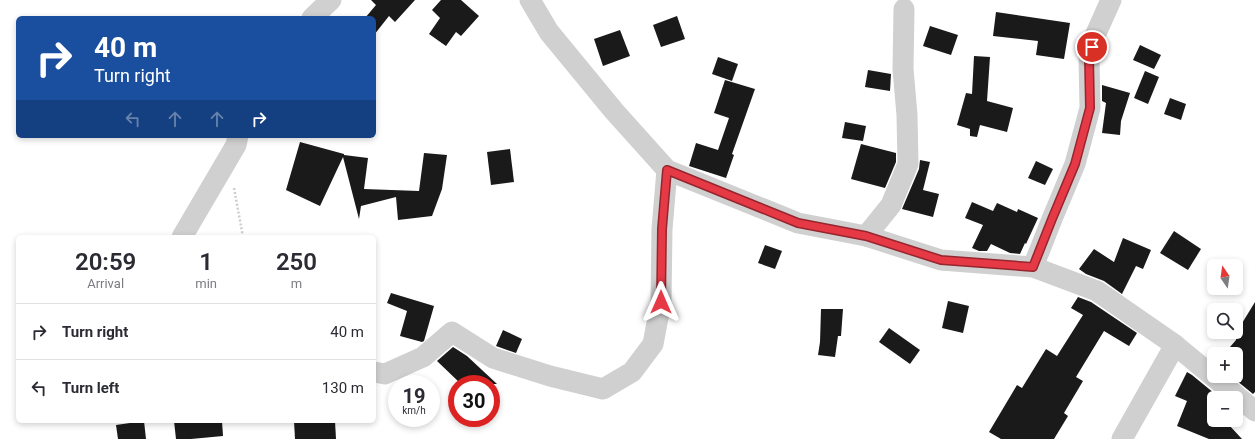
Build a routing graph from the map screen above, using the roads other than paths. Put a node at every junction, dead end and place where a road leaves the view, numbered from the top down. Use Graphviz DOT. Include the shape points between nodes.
graph roads {
  1 [pos="331,0"];
  2 [pos="530,0"];
  3 [pos="1111,0"];
  4 [pos="904,9"];
  5 [pos="314,16"];
  6 [pos="238,138"];
  7 [pos="667,170"];
  8 [pos="183,235"];
  9 [pos="866,236"];
  10 [pos="1033,267"];
  11 [pos="1175,345"];
  12 [pos="376,372"];
  13 [pos="1255,411"];
  14 [pos="1122,439"];
  1 -- 5 [label="street"];
  2 -- 7 [label="street" via="549,32"];
  3 -- 10 [label="street" via="1094,38 1089,57 1090,108 1075,164"];
  4 -- 9 [label="street" via="908,164 891,205"];
  6 -- 8 [label="street" via="236,145"];
  7 -- 9 [label="street" via="798,223"];
  7 -- 12 [label="street" via="662,229 661,302 653,344 632,372 603,389 493,358 452,332 423,357 385,374"];
  9 -- 10 [label="street" via="941,260"];
  10 -- 11 [label="street" via="1097,292"];
  11 -- 13 [label="street"];
  11 -- 14 [label="street"];
}
